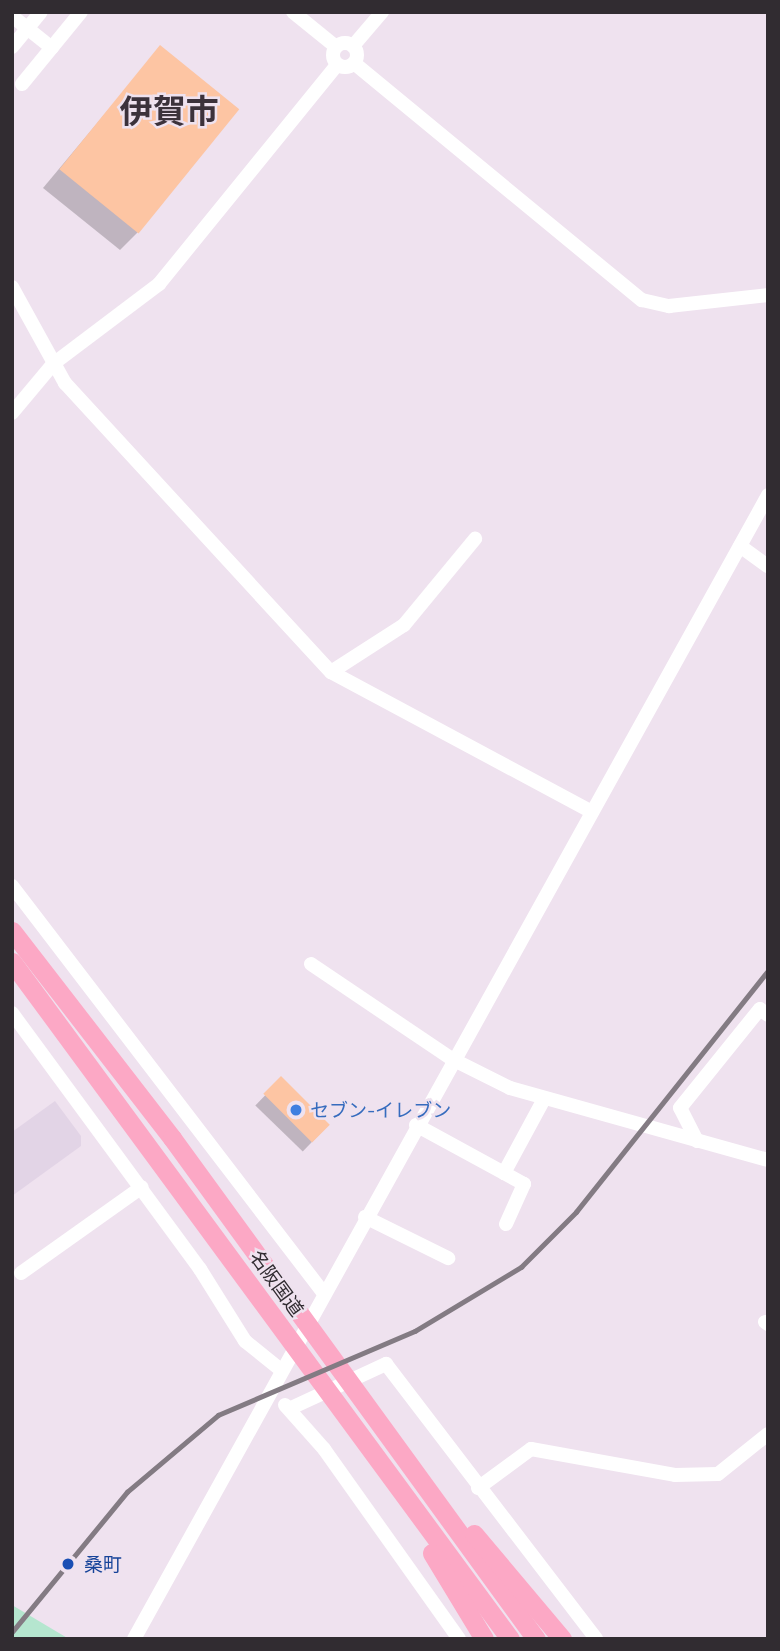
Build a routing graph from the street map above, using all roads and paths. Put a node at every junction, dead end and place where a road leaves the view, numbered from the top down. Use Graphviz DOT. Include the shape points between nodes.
graph roads {
  1 [pos="41,12"];
  2 [pos="81,12"];
  3 [pos="293,12"];
  4 [pos="382,12"];
  5 [pos="12,16"];
  6 [pos="27,28"];
  7 [pos="353,46"];
  8 [pos="12,47"];
  9 [pos="336,47"];
  10 [pos="52,48"];
  11 [pos="354,63"];
  12 [pos="337,65"];
  13 [pos="22,84"];
  14 [pos="12,286"];
  15 [pos="768,295"];
  16 [pos="53,363"];
  17 [pos="12,413"];
  18 [pos="768,495"];
  19 [pos="475,539"];
  20 [pos="740,546"];
  21 [pos="768,566"];
  22 [pos="331,672"];
  23 [pos="592,812"];
  24 [pos="12,886"];
  25 [pos="12,931"];
  26 [pos="12,962"];
  27 [pos="311,964"];
  28 [pos="12,1013"];
  29 [pos="768,1015"];
  30 [pos="452,1059"];
  31 [pos="544,1099"];
  32 [pos="416,1125"];
  33 [pos="698,1141"];
  34 [pos="768,1160"];
  35 [pos="504,1173"];
  36 [pos="142,1187"];
  37 [pos="365,1217"];
  38 [pos="506,1224"];
  39 [pos="449,1258"];
  40 [pos="21,1273"];
  41 [pos="322,1292"];
  42 [pos="281,1370"];
  43 [pos="272,1401"];
  44 [pos="363,1402"];
  45 [pos="291,1408"];
  46 [pos="346,1414"];
  47 [pos="768,1434"];
  48 [pos="478,1488"];
  49 [pos="134,1639"];
  50 [pos="459,1639"];
  51 [pos="484,1639"];
  52 [pos="510,1639"];
  53 [pos="536,1639"];
  54 [pos="562,1639"];
  55 [pos="596,1639"];
  1 -- 6 [label="street"];
  2 -- 10 [label="street"];
  3 -- 9 [label="street"];
  4 -- 7 [label="street"];
  5 -- 6 [label="street"];
  6 -- 8 [label="street"];
  6 -- 10 [label="street"];
  7 -- 9 [label="street"];
  7 -- 11 [label="street"];
  9 -- 12 [label="street"];
  10 -- 13 [label="street"];
  11 -- 12 [label="street"];
  11 -- 15 [label="street" via="642,300 669,306"];
  12 -- 16 [label="street" via="159,284"];
  14 -- 16 [label="street"];
  16 -- 17 [label="street"];
  16 -- 22 [label="street"];
  18 -- 20 [label="street"];
  19 -- 22 [label="street" via="404,625"];
  20 -- 21 [label="street"];
  20 -- 23 [label="street"];
  22 -- 23 [label="street"];
  23 -- 30 [label="street"];
  24 -- 41 [label="street"];
  25 -- 44 [label="highway, 名阪国道"];
  26 -- 46 [label="highway, 名阪国道"];
  27 -- 30 [label="street"];
  28 -- 36 [label="street"];
  29 -- 33 [label="street" via="760,1009 680,1108"];
  30 -- 31 [label="street"];
  30 -- 32 [label="street"];
  31 -- 33 [label="street"];
  31 -- 35 [label="street"];
  32 -- 35 [label="street"];
  32 -- 37 [label="street"];
  33 -- 34 [label="street"];
  35 -- 38 [label="street" via="524,1184"];
  36 -- 40 [label="street"];
  36 -- 42 [label="street" via="245,1341"];
  37 -- 39 [label="street"];
  37 -- 41 [label="street"];
  41 -- 42 [label="street"];
  42 -- 43 [label="street"];
  43 -- 45 [label="street"];
  43 -- 49 [label="street"];
  44 -- 53 [label="highway, 名阪国道"];
  44 -- 54 [label="highway"];
  45 -- 48 [label="street" via="386,1364"];
  45 -- 50 [label="street"];
  46 -- 51 [label="highway"];
  46 -- 52 [label="highway, 名阪国道"];
  47 -- 48 [label="street" via="718,1474 675,1475 531,1449"];
  48 -- 55 [label="street"];
}
